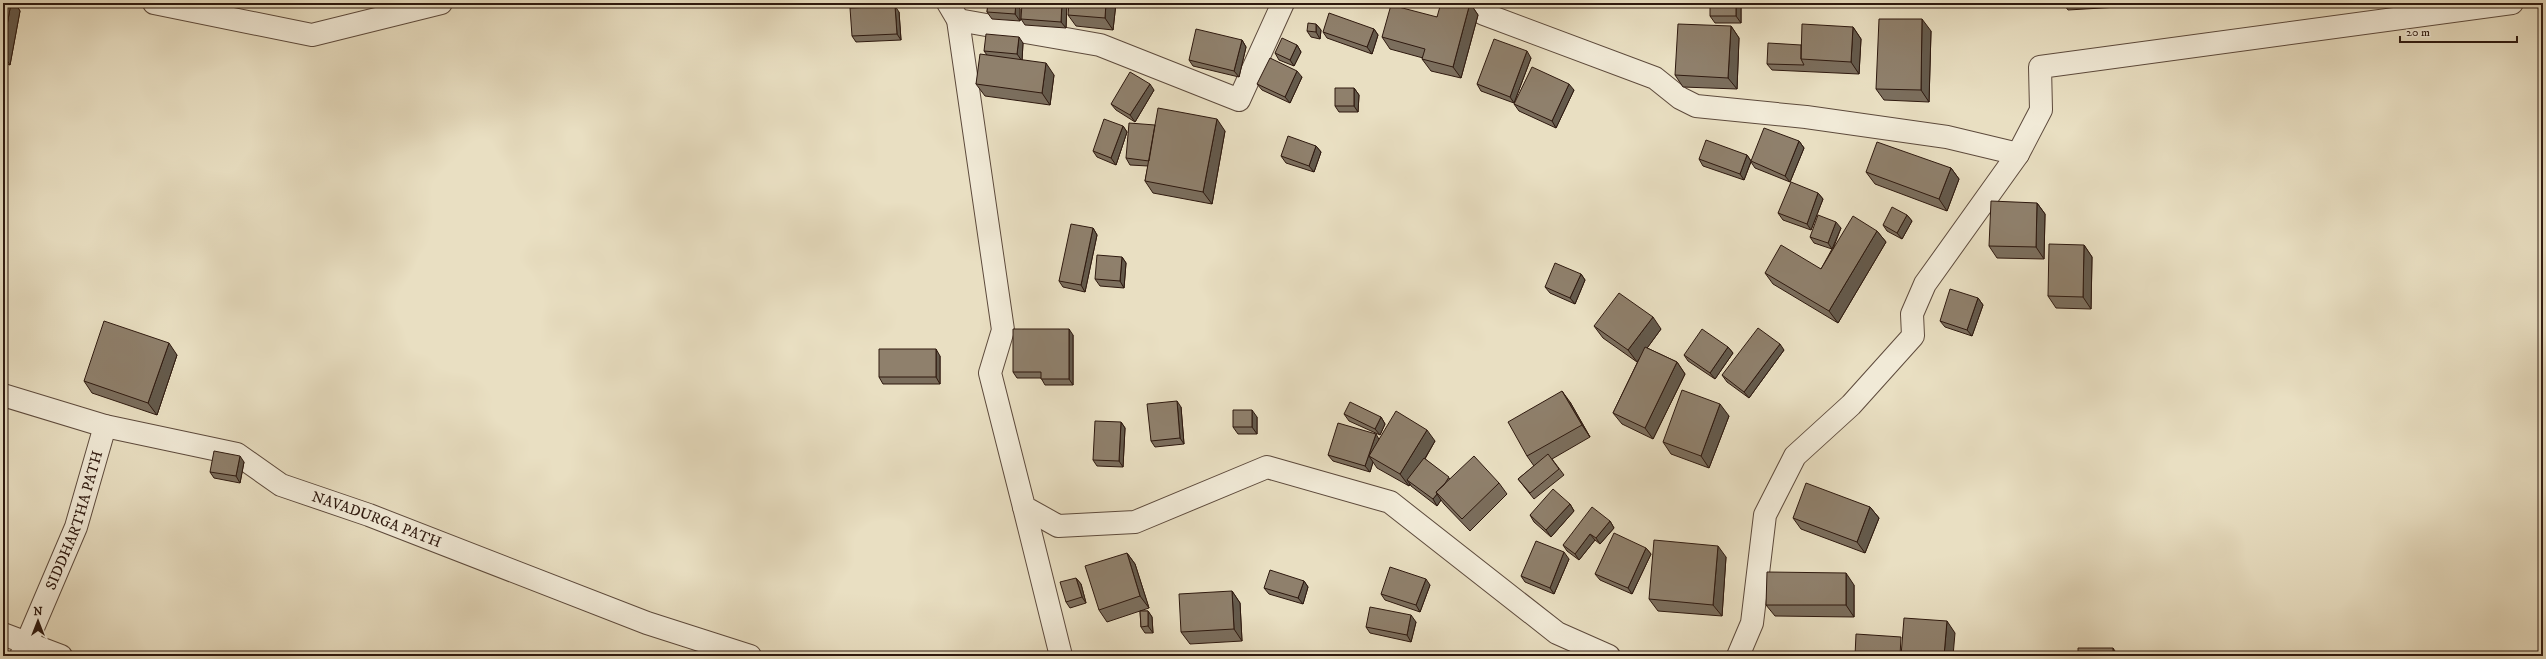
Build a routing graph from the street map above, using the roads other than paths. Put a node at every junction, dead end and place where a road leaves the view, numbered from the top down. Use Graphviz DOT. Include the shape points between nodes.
graph roads {
  1 [pos="154,3"];
  2 [pos="441,3"];
  3 [pos="1283,3"];
  4 [pos="1462,3"];
  5 [pos="2512,3"];
  6 [pos="953,12"];
  7 [pos="2018,154"];
  8 [pos="3,395"];
  9 [pos="105,426"];
  10 [pos="1024,507"];
  11 [pos="3,634"];
  12 [pos="23,649"];
  13 [pos="60,656"];
  14 [pos="750,656"];
  15 [pos="1061,656"];
  16 [pos="1609,656"];
  17 [pos="1738,656"];
  1 -- 2 [label="street" via="312,35"];
  3 -- 6 [label="street" via="1239,100 1100,45"];
  4 -- 7 [label="street" via="1484,14 1655,78 1680,98 1696,106 1806,117 1947,137"];
  5 -- 7 [label="street" via="2040,67 2041,110"];
  6 -- 10 [label="street" via="1003,330 990,373"];
  7 -- 17 [label="street" via="1925,284 1912,314 1913,336 1851,405 1795,456 1766,515 1752,623"];
  8 -- 9 [label="street, NAVADURGA PATH"];
  9 -- 12 [label="street, SIDDHARTHA PATH" via="76,527"];
  9 -- 14 [label="street, NAVADURGA PATH" via="237,454 281,485 376,517 647,624"];
  10 -- 15 [label="street"];
  10 -- 16 [label="street" via="1058,526 1135,522 1267,467 1390,502 1557,633"];
  11 -- 12 [label="street"];
  12 -- 13 [label="street"];
}
